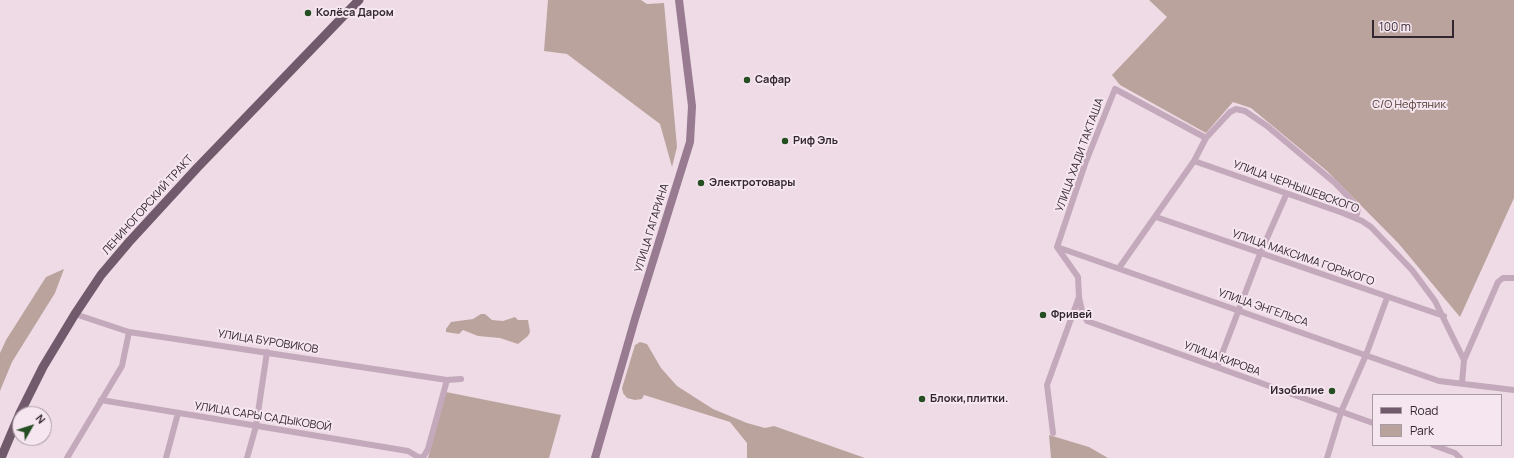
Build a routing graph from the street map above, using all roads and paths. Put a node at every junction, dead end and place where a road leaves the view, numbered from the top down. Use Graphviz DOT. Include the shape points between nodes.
graph roads {
  1 [pos="359,0"];
  2 [pos="679,0"];
  3 [pos="1206,138"];
  4 [pos="1194,161"];
  5 [pos="1286,194"];
  6 [pos="1350,216"];
  7 [pos="1156,217"];
  8 [pos="1057,247"];
  9 [pos="1260,254"];
  10 [pos="1119,268"];
  11 [pos="1512,278"];
  12 [pos="1079,297"];
  13 [pos="1387,298"];
  14 [pos="1239,311"];
  15 [pos="74,314"];
  16 [pos="1444,316"];
  17 [pos="129,332"];
  18 [pos="1457,344"];
  19 [pos="1471,346"];
  20 [pos="267,352"];
  21 [pos="1366,355"];
  22 [pos="1464,360"];
  23 [pos="1217,367"];
  24 [pos="461,379"];
  25 [pos="447,380"];
  26 [pos="1462,383"];
  27 [pos="1514,390"];
  28 [pos="101,400"];
  29 [pos="1341,412"];
  30 [pos="178,413"];
  31 [pos="1372,423"];
  32 [pos="256,426"];
  33 [pos="1053,433"];
  34 [pos="1436,446"];
  35 [pos="1,458"];
  36 [pos="68,458"];
  37 [pos="166,458"];
  38 [pos="247,458"];
  39 [pos="420,458"];
  40 [pos="595,458"];
  41 [pos="1327,458"];
  42 [pos="1460,458"];
  1 -- 15 [label="main road, ЛЕНИНОГОРСКИЙ ТРАКТ" via="129,242 101,275"];
  2 -- 40 [label="street, УЛИЦА ГАГАРИНА" via="692,106 690,142"];
  3 -- 4 [label="street"];
  3 -- 6 [label="street" via="1232,110 1245,111 1267,126 1335,183 1358,207 1357,214"];
  3 -- 8 [label="street, УЛИЦА ХАДИ ТАКТАША" via="1115,89 1085,164"];
  4 -- 5 [label="street, УЛИЦА ЧЕРНЫШЕВСКОГО"];
  4 -- 7 [label="street"];
  5 -- 6 [label="street, УЛИЦА ЧЕРНЫШЕВСКОГО"];
  5 -- 9 [label="street"];
  6 -- 16 [label="street, УЛИЦА ЧЕРНЫШЕВСКОГО" via="1362,221 1380,235 1412,270"];
  7 -- 9 [label="street, УЛИЦА МАКСИМА ГОРЬКОГО"];
  7 -- 10 [label="street"];
  8 -- 10 [label="street, УЛИЦА ЭНГЕЛЬСА"];
  8 -- 12 [label="street" via="1078,277"];
  9 -- 13 [label="street, УЛИЦА МАКСИМА ГОРЬКОГО"];
  9 -- 14 [label="street"];
  10 -- 14 [label="street, УЛИЦА ЭНГЕЛЬСА"];
  11 -- 19 [label="street" via="1503,278 1498,282"];
  12 -- 23 [label="street, УЛИЦА КИРОВА" via="1087,321"];
  12 -- 33 [label="street" via="1047,385"];
  13 -- 16 [label="street, УЛИЦА МАКСИМА ГОРЬКОГО"];
  13 -- 21 [label="street"];
  14 -- 21 [label="street, УЛИЦА ЭНГЕЛЬСА"];
  14 -- 23 [label="street"];
  15 -- 17 [label="street, УЛИЦА БУРОВИКОВ"];
  15 -- 35 [label="main road, ЛЕНИНОГОРСКИЙ ТРАКТ" via="40,373"];
  16 -- 18 [label="street, УЛИЦА ЧЕРНЫШЕВСКОГО"];
  17 -- 20 [label="street, УЛИЦА БУРОВИКОВ"];
  17 -- 28 [label="street" via="122,366"];
  18 -- 19 [label="street" via="1464,349"];
  18 -- 22 [label="street, УЛИЦА ЧЕРНЫШЕВСКОГО"];
  19 -- 22 [label="street"];
  20 -- 25 [label="street, УЛИЦА БУРОВИКОВ"];
  20 -- 32 [label="street"];
  21 -- 26 [label="street, УЛИЦА ЭНГЕЛЬСА" via="1439,381"];
  21 -- 29 [label="street"];
  22 -- 26 [label="street"];
  23 -- 29 [label="street, УЛИЦА КИРОВА"];
  24 -- 25 [label="street, УЛИЦА БУРОВИКОВ"];
  25 -- 39 [label="street" via="428,450"];
  26 -- 27 [label="street, УЛИЦА ЭНГЕЛЬСА"];
  28 -- 30 [label="street, УЛИЦА САРЫ САДЫКОВОЙ"];
  28 -- 36 [label="street"];
  29 -- 31 [label="street, УЛИЦА КИРОВА"];
  29 -- 41 [label="street"];
  30 -- 32 [label="street, УЛИЦА САРЫ САДЫКОВОЙ"];
  30 -- 37 [label="street"];
  32 -- 38 [label="street"];
  32 -- 39 [label="street, УЛИЦА САРЫ САДЫКОВОЙ" via="408,451"];
  34 -- 42 [label="street" via="1455,453"];
}
